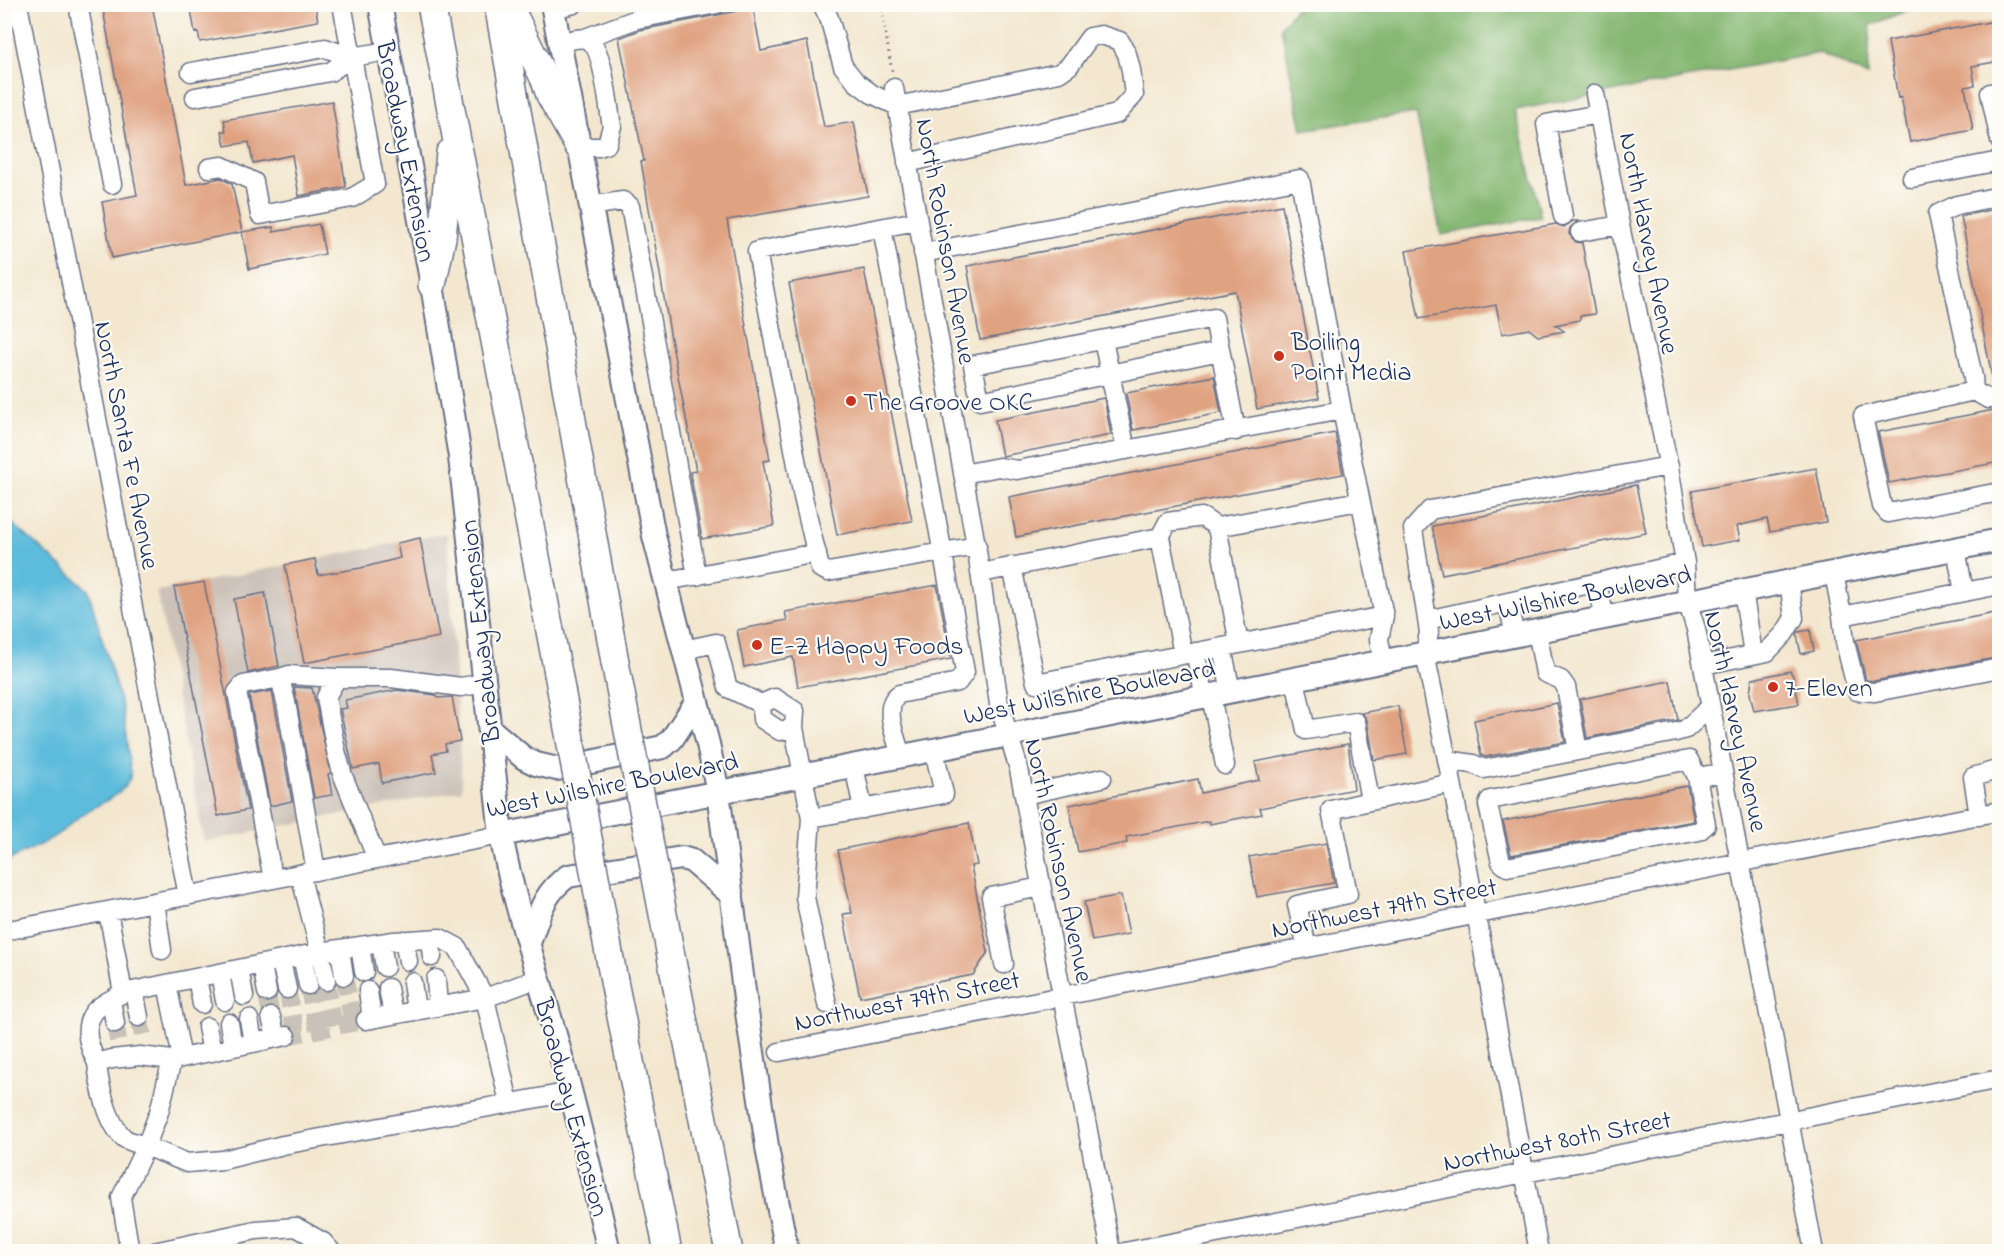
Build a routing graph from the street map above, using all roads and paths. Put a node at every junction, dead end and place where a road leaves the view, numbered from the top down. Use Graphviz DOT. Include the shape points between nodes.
graph roads {
  1 [pos="18,4"];
  2 [pos="78,4"];
  3 [pos="342,4"];
  4 [pos="380,4"];
  5 [pos="431,4"];
  6 [pos="498,4"];
  7 [pos="508,4"];
  8 [pos="717,4"];
  9 [pos="822,4"];
  10 [pos="881,4"];
  11 [pos="559,6"];
  12 [pos="585,38"];
  13 [pos="559,43"];
  14 [pos="388,51"];
  15 [pos="352,57"];
  16 [pos="190,72"];
  17 [pos="2000,91"];
  18 [pos="1595,94"];
  19 [pos="195,97"];
  20 [pos="896,97"];
  21 [pos="1599,114"];
  22 [pos="453,125"];
  23 [pos="2000,141"];
  24 [pos="579,147"];
  25 [pos="2000,161"];
  26 [pos="907,163"];
  27 [pos="209,168"];
  28 [pos="1912,177"];
  29 [pos="112,184"];
  30 [pos="2000,196"];
  31 [pos="590,206"];
  32 [pos="1563,216"];
  33 [pos="917,221"];
  34 [pos="1620,225"];
  35 [pos="882,228"];
  36 [pos="1581,232"];
  37 [pos="922,253"];
  38 [pos="432,285"];
  39 [pos="1103,339"];
  40 [pos="1220,351"];
  41 [pos="1110,374"];
  42 [pos="977,384"];
  43 [pos="948,390"];
  44 [pos="1974,391"];
  45 [pos="2000,397"];
  46 [pos="1342,410"];
  47 [pos="1236,431"];
  48 [pos="1126,450"];
  49 [pos="1669,466"];
  50 [pos="963,474"];
  51 [pos="2000,492"];
  52 [pos="1360,501"];
  53 [pos="1217,527"];
  54 [pos="1160,537"];
  55 [pos="2000,540"];
  56 [pos="976,546"];
  57 [pos="1956,549"];
  58 [pos="943,552"];
  59 [pos="817,553"];
  60 [pos="1684,563"];
  61 [pos="1012,566"];
  62 [pos="981,573"];
  63 [pos="1834,573"];
  64 [pos="697,576"];
  65 [pos="666,581"];
  66 [pos="1789,581"];
  67 [pos="1597,583"];
  68 [pos="2000,585"];
  69 [pos="1743,590"];
  70 [pos="1964,592"];
  71 [pos="1687,601"];
  72 [pos="1508,603"];
  73 [pos="1384,616"];
  74 [pos="1842,616"];
  75 [pos="1605,618"];
  76 [pos="1427,621"];
  77 [pos="1526,634"];
  78 [pos="1231,646"];
  79 [pos="683,650"];
  80 [pos="1189,653"];
  81 [pos="1425,654"];
  82 [pos="1753,654"];
  83 [pos="1383,662"];
  84 [pos="1703,665"];
  85 [pos="2000,668"];
  86 [pos="280,678"];
  87 [pos="337,678"];
  88 [pos="1295,680"];
  89 [pos="485,683"];
  90 [pos="1216,695"];
  91 [pos="697,701"];
  92 [pos="1710,707"];
  93 [pos="490,729"];
  94 [pos="1682,730"];
  95 [pos="1009,736"];
  96 [pos="934,750"];
  97 [pos="1578,751"];
  98 [pos="901,756"];
  99 [pos="1447,760"];
  100 [pos="1689,760"];
  101 [pos="1225,765"];
  102 [pos="854,766"];
  103 [pos="2000,769"];
  104 [pos="1723,773"];
  105 [pos="804,775"];
  106 [pos="1697,777"];
  107 [pos="1102,778"];
  108 [pos="1452,783"];
  109 [pos="718,792"];
  110 [pos="1024,795"];
  111 [pos="1370,801"];
  112 [pos="863,809"];
  113 [pos="2000,812"];
  114 [pos="1979,816"];
  115 [pos="812,818"];
  116 [pos="501,835"];
  117 [pos="377,859"];
  118 [pos="1740,862"];
  119 [pos="308,872"];
  120 [pos="273,879"];
  121 [pos="1041,887"];
  122 [pos="732,895"];
  123 [pos="188,896"];
  124 [pos="156,902"];
  125 [pos="108,911"];
  126 [pos="1475,915"];
  127 [pos="4,931"];
  128 [pos="430,939"];
  129 [pos="404,940"];
  130 [pos="381,943"];
  131 [pos="528,943"];
  132 [pos="360,946"];
  133 [pos="1307,948"];
  134 [pos="162,950"];
  135 [pos="340,950"];
  136 [pos="320,952"];
  137 [pos="302,956"];
  138 [pos="432,957"];
  139 [pos="281,961"];
  140 [pos="408,961"];
  141 [pos="1004,964"];
  142 [pos="262,965"];
  143 [pos="385,967"];
  144 [pos="239,969"];
  145 [pos="364,972"];
  146 [pos="220,973"];
  147 [pos="344,976"];
  148 [pos="197,978"];
  149 [pos="539,978"];
  150 [pos="436,979"];
  151 [pos="412,982"];
  152 [pos="167,984"];
  153 [pos="388,987"];
  154 [pos="287,989"];
  155 [pos="368,991"];
  156 [pos="267,992"];
  157 [pos="122,995"];
  158 [pos="244,996"];
  159 [pos="1062,996"];
  160 [pos="485,998"];
  161 [pos="225,1000"];
  162 [pos="202,1004"];
  163 [pos="827,1004"];
  164 [pos="438,1006"];
  165 [pos="416,1011"];
  166 [pos="393,1015"];
  167 [pos="139,1017"];
  168 [pos="271,1017"];
  169 [pos="249,1019"];
  170 [pos="115,1023"];
  171 [pos="229,1023"];
  172 [pos="207,1028"];
  173 [pos="253,1043"];
  174 [pos="233,1047"];
  175 [pos="212,1052"];
  176 [pos="779,1052"];
  177 [pos="177,1059"];
  178 [pos="97,1063"];
  179 [pos="2000,1079"];
  180 [pos="571,1092"];
  181 [pos="509,1103"];
  182 [pos="1789,1121"];
  183 [pos="146,1146"];
  184 [pos="1524,1173"];
  185 [pos="130,1251"];
  186 [pos="154,1251"];
  187 [pos="332,1251"];
  188 [pos="609,1251"];
  189 [pos="668,1251"];
  190 [pos="729,1251"];
  191 [pos="787,1251"];
  192 [pos="1111,1251"];
  193 [pos="1125,1251"];
  194 [pos="1539,1251"];
  195 [pos="1814,1251"];
  1 -- 123 [label="street, North Santa Fe Avenue"];
  2 -- 29 [label="street"];
  3 -- 15 [label="street"];
  4 -- 14 [label="main road, Broadway Extension"];
  5 -- 22 [label="highway, Broadway Extension"];
  6 -- 190 [label="highway, bridge" via="615,662"];
  7 -- 24 [label="highway"];
  8 -- 12 [label="street" via="637,19"];
  9 -- 20 [label="street" via="843,66 872,94"];
  10 -- 20 [label="path"];
  11 -- 13 [label="main road"];
  12 -- 13 [label="street"];
  12 -- 24 [label="street" via="599,56 612,126 607,144"];
  13 -- 24 [label="main road"];
  14 -- 15 [label="street"];
  14 -- 38 [label="main road, Broadway Extension"];
  15 -- 16 [label="street" via="325,48"];
  15 -- 19 [label="street" via="330,72"];
  15 -- 27 [label="street" via="375,184 352,198 260,215 254,182 222,165"];
  17 -- 23 [label="street" via="1990,93"];
  18 -- 21 [label="street, North Harvey Avenue"];
  20 -- 26 [label="street, North Robinson Avenue"];
  20 -- 26 [label="street" via="1059,73 1069,66 1090,37 1101,35 1120,41 1131,70 1134,94 1117,114"];
  21 -- 32 [label="street" via="1545,124"];
  21 -- 34 [label="street, North Harvey Avenue"];
  22 -- 38 [label="highway" via="442,238"];
  22 -- 189 [label="highway, Broadway Extension, bridge"];
  24 -- 31 [label="main road"];
  25 -- 28 [label="street"];
  26 -- 33 [label="street, North Robinson Avenue"];
  30 -- 44 [label="street" via="1957,205 1938,214"];
  31 -- 64 [label="street" via="623,201 630,207"];
  31 -- 65 [label="main road"];
  33 -- 35 [label="street"];
  33 -- 37 [label="street, North Robinson Avenue"];
  34 -- 36 [label="street"];
  34 -- 49 [label="street, North Harvey Avenue"];
  35 -- 58 [label="street"];
  35 -- 59 [label="street" via="757,251"];
  37 -- 43 [label="street, North Robinson Avenue"];
  37 -- 46 [label="street" via="1300,179"];
  38 -- 89 [label="main road, Broadway Extension" via="460,456"];
  39 -- 40 [label="street" via="1214,318"];
  39 -- 41 [label="street"];
  39 -- 42 [label="street" via="973,365"];
  40 -- 41 [label="street"];
  40 -- 47 [label="street"];
  41 -- 42 [label="street" via="980,401"];
  41 -- 48 [label="street"];
  42 -- 43 [label="street"];
  43 -- 50 [label="street, North Robinson Avenue"];
  44 -- 45 [label="street" via="1988,399"];
  44 -- 51 [label="street" via="1863,416 1882,506 1888,513"];
  46 -- 47 [label="street"];
  46 -- 52 [label="street"];
  47 -- 48 [label="street"];
  48 -- 50 [label="street" via="1017,470 999,467"];
  49 -- 60 [label="street, North Harvey Avenue"];
  49 -- 76 [label="street" via="1430,510 1413,529"];
  50 -- 56 [label="street, North Robinson Avenue"];
  52 -- 53 [label="street"];
  52 -- 73 [label="street"];
  53 -- 54 [label="street" via="1202,517 1168,522"];
  53 -- 78 [label="street"];
  54 -- 61 [label="street"];
  54 -- 80 [label="street"];
  55 -- 57 [label="main road, West Wilshire Boulevard"];
  56 -- 58 [label="street"];
  56 -- 62 [label="street, North Robinson Avenue"];
  57 -- 63 [label="main road, West Wilshire Boulevard"];
  57 -- 70 [label="street"];
  58 -- 59 [label="street" via="828,572 820,568"];
  58 -- 98 [label="street" via="965,672 958,682 899,694 893,700 889,709"];
  59 -- 64 [label="street"];
  60 -- 67 [label="street"];
  60 -- 71 [label="street, North Harvey Avenue"];
  61 -- 62 [label="street"];
  61 -- 80 [label="street" via="1036,683"];
  62 -- 95 [label="street, North Robinson Avenue" via="997,692"];
  63 -- 66 [label="main road, West Wilshire Boulevard"];
  63 -- 74 [label="street"];
  64 -- 65 [label="street"];
  65 -- 79 [label="main road"];
  66 -- 69 [label="main road, West Wilshire Boulevard"];
  66 -- 82 [label="street" via="1794,618 1767,651"];
  67 -- 72 [label="street"];
  67 -- 75 [label="street"];
  68 -- 70 [label="street"];
  69 -- 71 [label="main road, West Wilshire Boulevard"];
  69 -- 82 [label="street"];
  70 -- 74 [label="street"];
  71 -- 75 [label="main road, West Wilshire Boulevard"];
  71 -- 84 [label="street, North Harvey Avenue"];
  72 -- 76 [label="street"];
  72 -- 77 [label="street"];
  73 -- 78 [label="street"];
  73 -- 83 [label="street" via="1379,639"];
  74 -- 85 [label="street" via="1857,691 1875,692"];
  75 -- 77 [label="main road, West Wilshire Boulevard"];
  76 -- 81 [label="street"];
  77 -- 81 [label="main road, West Wilshire Boulevard"];
  77 -- 97 [label="street" via="1545,673 1561,680 1566,687"];
  78 -- 80 [label="street"];
  78 -- 90 [label="street"];
  79 -- 91 [label="main road"];
  79 -- 105 [label="street" via="716,643 728,687 761,704 775,698 795,711 794,728"];
  80 -- 90 [label="street"];
  81 -- 83 [label="main road, West Wilshire Boulevard"];
  81 -- 99 [label="street"];
  82 -- 84 [label="street"];
  83 -- 88 [label="main road, West Wilshire Boulevard"];
  84 -- 92 [label="street, North Harvey Avenue"];
  86 -- 87 [label="street"];
  86 -- 119 [label="street"];
  86 -- 120 [label="street" via="243,685 237,693"];
  87 -- 89 [label="street" via="391,678 461,687"];
  87 -- 117 [label="street" via="326,697 336,751"];
  88 -- 90 [label="main road, West Wilshire Boulevard"];
  88 -- 111 [label="street" via="1306,730 1356,722"];
  89 -- 93 [label="main road, Broadway Extension"];
  90 -- 95 [label="main road, West Wilshire Boulevard"];
  90 -- 101 [label="street"];
  91 -- 93 [label="main road" via="672,740 663,747 557,769 524,758"];
  91 -- 109 [label="main road"];
  92 -- 94 [label="street"];
  92 -- 104 [label="street, North Harvey Avenue"];
  93 -- 116 [label="main road, Broadway Extension"];
  94 -- 97 [label="street"];
  94 -- 100 [label="street"];
  95 -- 96 [label="main road, West Wilshire Boulevard"];
  95 -- 110 [label="street, North Robinson Avenue"];
  96 -- 98 [label="main road, West Wilshire Boulevard"];
  96 -- 112 [label="street" via="944,794"];
  97 -- 99 [label="street" via="1484,769"];
  98 -- 102 [label="main road, West Wilshire Boulevard"];
  99 -- 108 [label="street"];
  100 -- 106 [label="street"];
  100 -- 106 [label="street" via="1490,800 1501,862 1507,867 1699,831 1706,825"];
  102 -- 105 [label="main road, West Wilshire Boulevard"];
  102 -- 112 [label="street"];
  103 -- 114 [label="street" via="1973,777"];
  104 -- 106 [label="street"];
  104 -- 118 [label="street, North Harvey Avenue"];
  105 -- 109 [label="main road, West Wilshire Boulevard"];
  105 -- 115 [label="street"];
  107 -- 110 [label="street"];
  108 -- 111 [label="street"];
  108 -- 126 [label="street"];
  109 -- 116 [label="main road, West Wilshire Boulevard"];
  109 -- 122 [label="main road"];
  110 -- 121 [label="street, North Robinson Avenue"];
  111 -- 133 [label="street" via="1331,810 1348,894 1297,905"];
  112 -- 115 [label="street"];
  113 -- 114 [label="street, Northwest 79th Street"];
  114 -- 118 [label="street, Northwest 79th Street"];
  115 -- 163 [label="street" via="805,897"];
  116 -- 117 [label="street, West Wilshire Boulevard"];
  116 -- 131 [label="main road, Broadway Extension"];
  117 -- 119 [label="street, West Wilshire Boulevard"];
  118 -- 126 [label="street, Northwest 79th Street"];
  118 -- 182 [label="street, North Harvey Avenue"];
  119 -- 120 [label="street, West Wilshire Boulevard"];
  119 -- 136 [label="street"];
  120 -- 123 [label="street, West Wilshire Boulevard"];
  121 -- 141 [label="street" via="991,897"];
  121 -- 159 [label="street, North Robinson Avenue"];
  122 -- 131 [label="main road" via="692,861 682,858 568,876 549,892"];
  122 -- 191 [label="main road" via="768,1153"];
  123 -- 124 [label="street, West Wilshire Boulevard"];
  124 -- 125 [label="street, West Wilshire Boulevard"];
  124 -- 134 [label="street"];
  125 -- 127 [label="street, West Wilshire Boulevard"];
  125 -- 157 [label="street"];
  126 -- 133 [label="street, Northwest 79th Street"];
  126 -- 184 [label="street"];
  128 -- 129 [label="street"];
  128 -- 138 [label="street"];
  128 -- 160 [label="street" via="440,938 456,947"];
  129 -- 130 [label="street"];
  129 -- 140 [label="street"];
  130 -- 132 [label="street"];
  130 -- 143 [label="street"];
  131 -- 149 [label="main road, Broadway Extension"];
  132 -- 135 [label="street"];
  132 -- 145 [label="street"];
  133 -- 159 [label="street, Northwest 79th Street"];
  135 -- 136 [label="street"];
  135 -- 147 [label="street"];
  136 -- 137 [label="street"];
  136 -- 137 [label="street" via="317,983"];
  137 -- 139 [label="street"];
  139 -- 142 [label="street"];
  139 -- 154 [label="street"];
  142 -- 144 [label="street"];
  142 -- 156 [label="street"];
  144 -- 146 [label="street"];
  144 -- 158 [label="street"];
  146 -- 148 [label="street"];
  146 -- 161 [label="street"];
  148 -- 152 [label="street"];
  148 -- 162 [label="street"];
  149 -- 160 [label="street"];
  149 -- 180 [label="main road, Broadway Extension"];
  150 -- 164 [label="street"];
  151 -- 165 [label="street"];
  152 -- 157 [label="street"];
  152 -- 177 [label="street"];
  153 -- 166 [label="street"];
  155 -- 166 [label="street" via="369,1020"];
  157 -- 167 [label="street"];
  157 -- 170 [label="street"];
  157 -- 178 [label="street" via="95,1011 87,1032"];
  159 -- 176 [label="street, Northwest 79th Street"];
  159 -- 192 [label="street, North Robinson Avenue"];
  160 -- 164 [label="street"];
  160 -- 181 [label="street"];
  164 -- 165 [label="street"];
  165 -- 166 [label="street"];
  168 -- 173 [label="street" via="281,1037"];
  169 -- 173 [label="street"];
  171 -- 174 [label="street"];
  172 -- 175 [label="street"];
  173 -- 174 [label="street"];
  174 -- 175 [label="street"];
  175 -- 177 [label="street"];
  177 -- 178 [label="street" via="146,1049 120,1051"];
  177 -- 183 [label="street"];
  178 -- 183 [label="street" via="100,1091 113,1121 124,1139"];
  179 -- 182 [label="street, Northwest 80th Street"];
  180 -- 181 [label="street"];
  180 -- 188 [label="main road, Broadway Extension"];
  181 -- 183 [label="street" via="283,1144 222,1160 187,1163"];
  182 -- 184 [label="street, Northwest 80th Street"];
  182 -- 195 [label="street, North Harvey Avenue"];
  183 -- 185 [label="street" via="121,1198"];
  184 -- 193 [label="street, Northwest 80th Street"];
  184 -- 194 [label="street"];
  186 -- 187 [label="street" via="256,1230 296,1227"];
}
